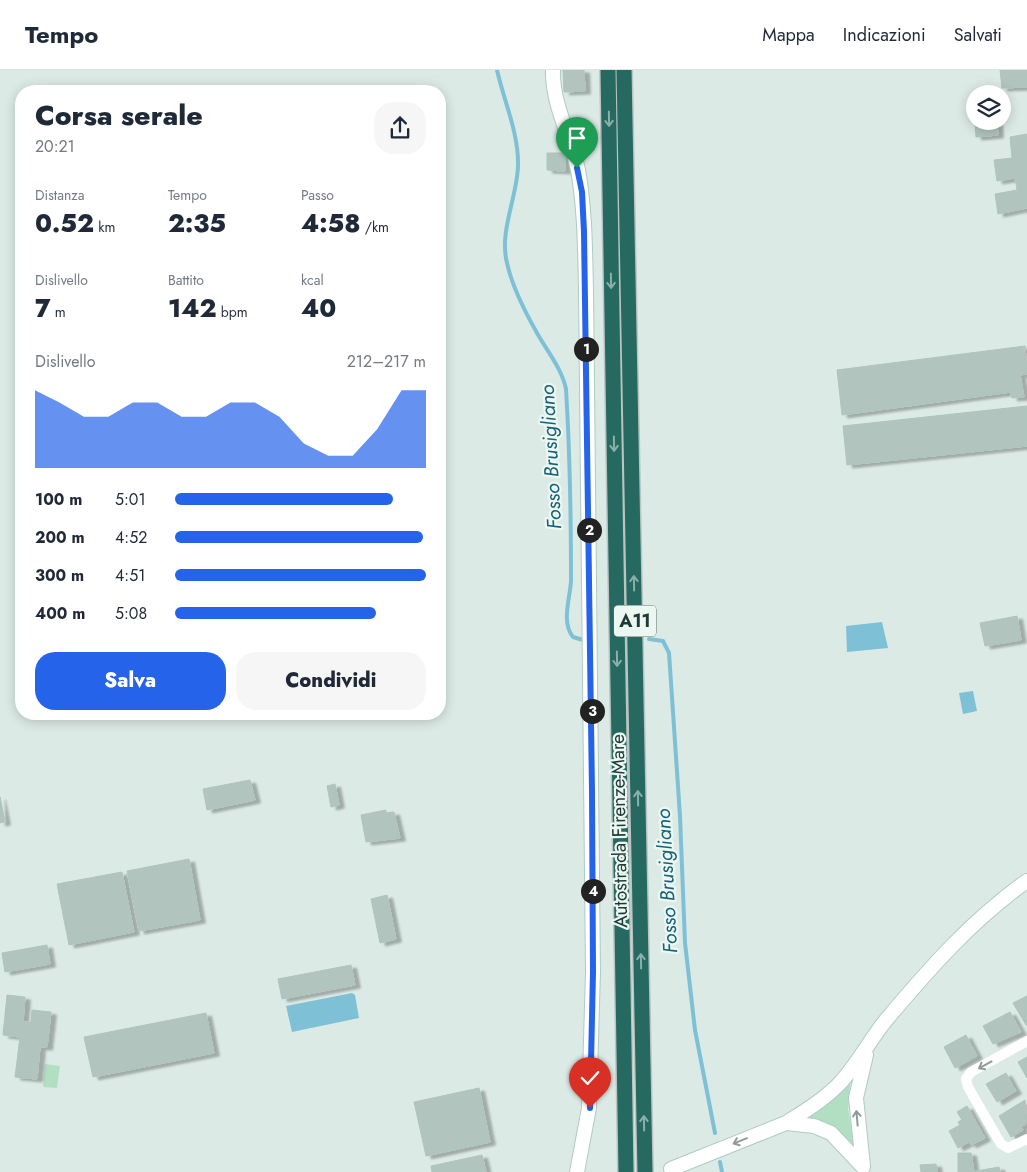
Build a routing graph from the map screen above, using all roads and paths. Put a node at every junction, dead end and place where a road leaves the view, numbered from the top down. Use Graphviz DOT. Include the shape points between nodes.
graph roads {
  1 [pos="553,70"];
  2 [pos="608,70"];
  3 [pos="624,70"];
  4 [pos="1027,881"];
  5 [pos="873,1036"];
  6 [pos="1027,1041"];
  7 [pos="786,1123"];
  8 [pos="1027,1140"];
  9 [pos="580,1158"];
  10 [pos="672,1169"];
  11 [pos="864,1169"];
  12 [pos="577,1172"];
  13 [pos="582,1172"];
  14 [pos="626,1172"];
  15 [pos="645,1172"];
  1 -- 9 [label="street" via="555,96 582,192 585,260 593,972 590,1108"];
  2 -- 14 [label="highway, Autostrada Firenze-Mare / A11, one-way"];
  15 -- 3 [label="highway, Autostrada Firenze-Mare / A11, one-way"];
  4 -- 5 [label="street" via="990,909 946,950"];
  5 -- 7 [label="street" via="836,1086"];
  11 -- 5 [label="street, one-way" via="856,1098"];
  6 -- 8 [label="street, one-way" via="972,1072 966,1079 1001,1144 1008,1148"];
  7 -- 10 [label="street, one-way"];
  7 -- 11 [label="street" via="814,1126 831,1133"];
  9 -- 12 [label="street"];
  9 -- 13 [label="street"];
}
